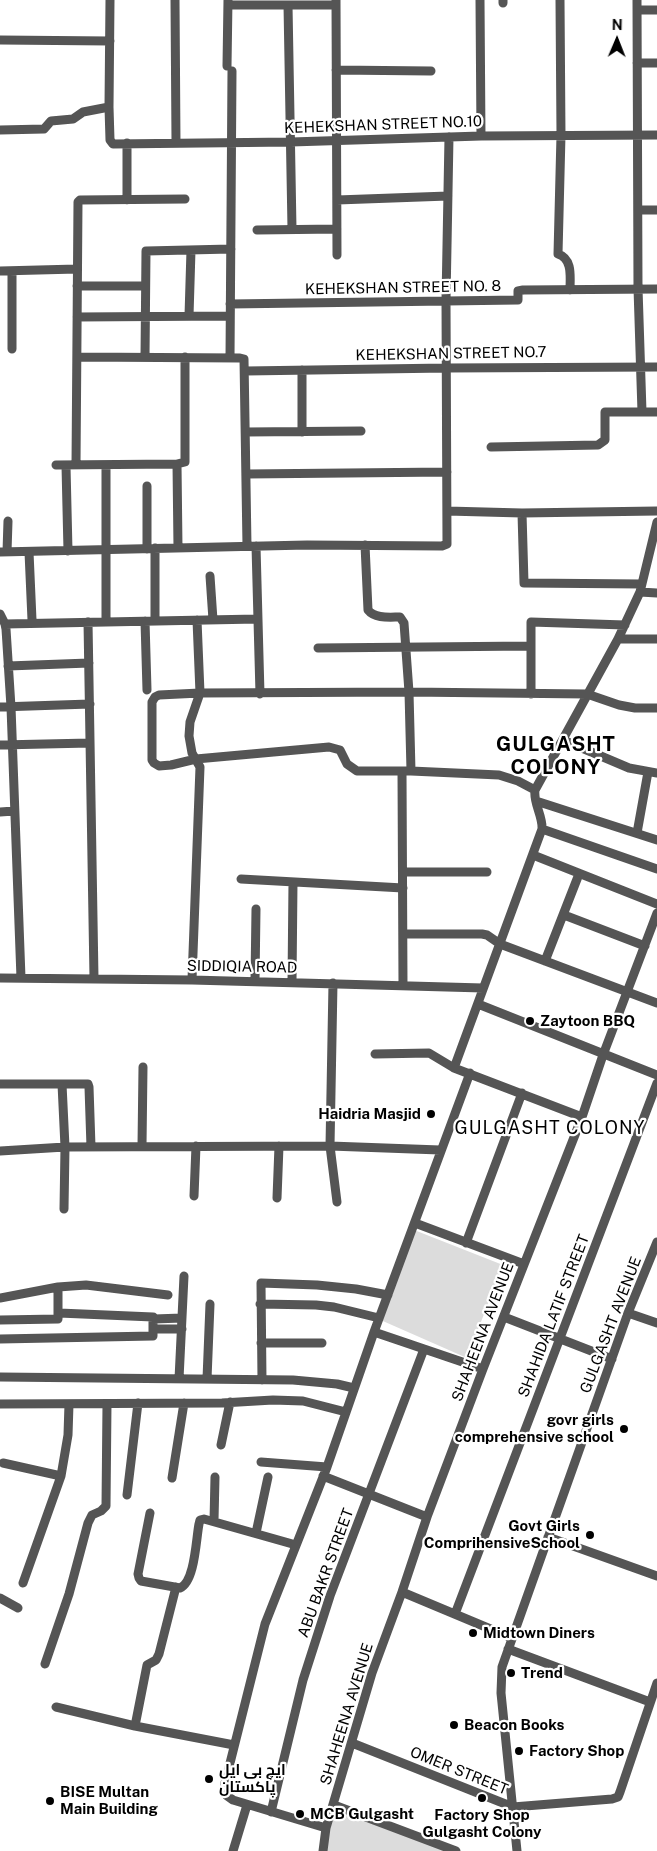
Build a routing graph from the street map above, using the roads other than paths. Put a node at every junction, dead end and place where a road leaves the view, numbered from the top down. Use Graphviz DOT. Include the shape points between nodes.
graph roads {
  1 [pos="110,0"];
  2 [pos="175,0"];
  3 [pos="480,0"];
  4 [pos="560,0"];
  5 [pos="336,2"];
  6 [pos="228,3"];
  7 [pos="288,5"];
  8 [pos="637,5"];
  9 [pos="657,10"];
  10 [pos="0,40"];
  11 [pos="110,41"];
  12 [pos="637,63"];
  13 [pos="657,63"];
  14 [pos="336,70"];
  15 [pos="431,71"];
  16 [pos="109,107"];
  17 [pos="0,130"];
  18 [pos="561,135"];
  19 [pos="637,135"];
  20 [pos="657,135"];
  21 [pos="481,136"];
  22 [pos="448,137"];
  23 [pos="337,140"];
  24 [pos="176,142"];
  25 [pos="291,142"];
  26 [pos="232,143"];
  27 [pos="127,144"];
  28 [pos="448,196"];
  29 [pos="185,199"];
  30 [pos="127,200"];
  31 [pos="337,200"];
  32 [pos="638,210"];
  33 [pos="657,210"];
  34 [pos="337,228"];
  35 [pos="256,230"];
  36 [pos="292,230"];
  37 [pos="231,249"];
  38 [pos="191,250"];
  39 [pos="337,256"];
  40 [pos="77,269"];
  41 [pos="12,270"];
  42 [pos="0,271"];
  43 [pos="77,286"];
  44 [pos="145,286"];
  45 [pos="638,288"];
  46 [pos="657,289"];
  47 [pos="570,290"];
  48 [pos="446,300"];
  49 [pos="230,304"];
  50 [pos="189,316"];
  51 [pos="230,316"];
  52 [pos="77,317"];
  53 [pos="145,317"];
  54 [pos="12,349"];
  55 [pos="77,357"];
  56 [pos="145,357"];
  57 [pos="185,357"];
  58 [pos="230,358"];
  59 [pos="641,367"];
  60 [pos="657,367"];
  61 [pos="446,368"];
  62 [pos="302,370"];
  63 [pos="246,371"];
  64 [pos="642,412"];
  65 [pos="657,412"];
  66 [pos="361,431"];
  67 [pos="246,432"];
  68 [pos="302,432"];
  69 [pos="491,447"];
  70 [pos="177,464"];
  71 [pos="76,465"];
  72 [pos="56,466"];
  73 [pos="66,466"];
  74 [pos="106,466"];
  75 [pos="447,472"];
  76 [pos="247,474"];
  77 [pos="147,486"];
  78 [pos="447,511"];
  79 [pos="657,511"];
  80 [pos="522,513"];
  81 [pos="8,521"];
  82 [pos="657,522"];
  83 [pos="365,545"];
  84 [pos="251,546"];
  85 [pos="178,548"];
  86 [pos="151,549"];
  87 [pos="106,550"];
  88 [pos="68,551"];
  89 [pos="4,552"];
  90 [pos="30,552"];
  91 [pos="210,576"];
  92 [pos="641,588"];
  93 [pos="657,593"];
  94 [pos="0,614"];
  95 [pos="257,619"];
  96 [pos="32,620"];
  97 [pos="197,620"];
  98 [pos="213,620"];
  99 [pos="145,621"];
  100 [pos="155,621"];
  101 [pos="88,622"];
  102 [pos="106,622"];
  103 [pos="5,624"];
  104 [pos="625,625"];
  105 [pos="618,639"];
  106 [pos="657,639"];
  107 [pos="530,646"];
  108 [pos="405,647"];
  109 [pos="318,648"];
  110 [pos="4,656"];
  111 [pos="89,663"];
  112 [pos="8,666"];
  113 [pos="147,690"];
  114 [pos="409,692"];
  115 [pos="200,693"];
  116 [pos="260,694"];
  117 [pos="530,694"];
  118 [pos="587,694"];
  119 [pos="90,704"];
  120 [pos="0,707"];
  121 [pos="11,707"];
  122 [pos="657,708"];
  123 [pos="562,740"];
  124 [pos="90,743"];
  125 [pos="0,745"];
  126 [pos="12,745"];
  127 [pos="196,759"];
  128 [pos="407,771"];
  129 [pos="653,773"];
  130 [pos="536,790"];
  131 [pos="536,801"];
  132 [pos="14,811"];
  133 [pos="0,812"];
  134 [pos="542,829"];
  135 [pos="637,833"];
  136 [pos="657,840"];
  137 [pos="532,856"];
  138 [pos="657,869"];
  139 [pos="402,872"];
  140 [pos="487,872"];
  141 [pos="580,874"];
  142 [pos="241,879"];
  143 [pos="293,882"];
  144 [pos="403,888"];
  145 [pos="657,904"];
  146 [pos="256,909"];
  147 [pos="657,913"];
  148 [pos="564,915"];
  149 [pos="403,934"];
  150 [pos="500,944"];
  151 [pos="645,946"];
  152 [pos="545,961"];
  153 [pos="0,978"];
  154 [pos="20,978"];
  155 [pos="94,978"];
  156 [pos="192,980"];
  157 [pos="255,981"];
  158 [pos="292,982"];
  159 [pos="333,983"];
  160 [pos="403,985"];
  161 [pos="483,988"];
  162 [pos="628,992"];
  163 [pos="657,1003"];
  164 [pos="478,1004"];
  165 [pos="375,1054"];
  166 [pos="603,1055"];
  167 [pos="143,1067"];
  168 [pos="454,1068"];
  169 [pos="470,1074"];
  170 [pos="657,1075"];
  171 [pos="0,1084"];
  172 [pos="62,1084"];
  173 [pos="657,1084"];
  174 [pos="522,1093"];
  175 [pos="582,1117"];
  176 [pos="142,1146"];
  177 [pos="196,1146"];
  178 [pos="279,1146"];
  179 [pos="330,1146"];
  180 [pos="64,1147"];
  181 [pos="91,1147"];
  182 [pos="440,1150"];
  183 [pos="0,1151"];
  184 [pos="194,1196"];
  185 [pos="277,1198"];
  186 [pos="337,1202"];
  187 [pos="64,1209"];
  188 [pos="415,1223"];
  189 [pos="657,1242"];
  190 [pos="466,1243"];
  191 [pos="524,1264"];
  192 [pos="184,1276"];
  193 [pos="58,1286"];
  194 [pos="168,1295"];
  195 [pos="388,1295"];
  196 [pos="0,1298"];
  197 [pos="210,1304"];
  198 [pos="260,1304"];
  199 [pos="59,1313"];
  200 [pos="628,1313"];
  201 [pos="504,1317"];
  202 [pos="182,1318"];
  203 [pos="379,1318"];
  204 [pos="154,1319"];
  205 [pos="0,1320"];
  206 [pos="657,1323"];
  207 [pos="153,1329"];
  208 [pos="182,1329"];
  209 [pos="374,1332"];
  210 [pos="0,1339"];
  211 [pos="559,1339"];
  212 [pos="261,1343"];
  213 [pos="322,1343"];
  214 [pos="424,1349"];
  215 [pos="612,1358"];
  216 [pos="482,1369"];
  217 [pos="0,1377"];
  218 [pos="179,1379"];
  219 [pos="207,1379"];
  220 [pos="262,1380"];
  221 [pos="354,1388"];
  222 [pos="230,1402"];
  223 [pos="138,1403"];
  224 [pos="184,1403"];
  225 [pos="0,1404"];
  226 [pos="69,1404"];
  227 [pos="107,1404"];
  228 [pos="346,1412"];
  229 [pos="221,1446"];
  230 [pos="3,1462"];
  231 [pos="261,1462"];
  232 [pos="327,1467"];
  233 [pos="61,1476"];
  234 [pos="215,1476"];
  235 [pos="323,1476"];
  236 [pos="268,1477"];
  237 [pos="172,1478"];
  238 [pos="127,1495"];
  239 [pos="369,1495"];
  240 [pos="150,1513"];
  241 [pos="427,1517"];
  242 [pos="214,1522"];
  243 [pos="256,1533"];
  244 [pos="548,1537"];
  245 [pos="296,1545"];
  246 [pos="657,1576"];
  247 [pos="23,1583"];
  248 [pos="176,1587"];
  249 [pos="402,1592"];
  250 [pos="0,1598"];
  251 [pos="18,1608"];
  252 [pos="455,1614"];
  253 [pos="512,1638"];
  254 [pos="508,1649"];
  255 [pos="45,1664"];
  256 [pos="657,1683"];
  257 [pos="650,1702"];
  258 [pos="56,1707"];
  259 [pos="135,1726"];
  260 [pos="352,1743"];
  261 [pos="234,1745"];
  262 [pos="247,1805"];
  263 [pos="334,1805"];
  264 [pos="513,1807"];
  265 [pos="271,1812"];
  266 [pos="326,1828"];
  267 [pos="233,1851"];
  268 [pos="323,1851"];
  269 [pos="456,1851"];
  270 [pos="517,1851"];
  1 -- 11 [label="street"];
  2 -- 24 [label="street"];
  3 -- 21 [label="street"];
  4 -- 18 [label="street"];
  5 -- 7 [label="street"];
  5 -- 14 [label="street"];
  6 -- 7 [label="street"];
  6 -- 26 [label="street"];
  7 -- 25 [label="street"];
  8 -- 9 [label="street"];
  8 -- 12 [label="street"];
  10 -- 11 [label="street"];
  11 -- 16 [label="street"];
  12 -- 13 [label="street"];
  12 -- 19 [label="street"];
  14 -- 15 [label="street"];
  14 -- 23 [label="street"];
  16 -- 17 [label="street" via="83,112 73,119 51,121 44,129"];
  16 -- 27 [label="street, KEHEKSHAN STREET NO.10" via="111,143"];
  18 -- 19 [label="street, KEHEKSHAN STREET NO.10"];
  18 -- 21 [label="street, KEHEKSHAN STREET NO.10"];
  18 -- 47 [label="street" via="558,254 563,255 569,265"];
  19 -- 20 [label="street, KEHEKSHAN STREET NO.10"];
  19 -- 32 [label="street"];
  21 -- 22 [label="street, KEHEKSHAN STREET NO.10"];
  22 -- 23 [label="street, KEHEKSHAN STREET NO.10"];
  22 -- 28 [label="street"];
  23 -- 25 [label="street, KEHEKSHAN STREET NO.10"];
  23 -- 31 [label="street"];
  24 -- 26 [label="street, KEHEKSHAN STREET NO.10"];
  24 -- 27 [label="street, KEHEKSHAN STREET NO.10"];
  25 -- 26 [label="street, KEHEKSHAN STREET NO.10"];
  25 -- 36 [label="street"];
  26 -- 37 [label="street"];
  27 -- 30 [label="street"];
  28 -- 31 [label="street"];
  28 -- 48 [label="street"];
  29 -- 30 [label="street"];
  30 -- 40 [label="street" via="78,202"];
  31 -- 34 [label="street"];
  32 -- 33 [label="street"];
  32 -- 45 [label="street"];
  34 -- 36 [label="street"];
  34 -- 39 [label="street"];
  35 -- 36 [label="street"];
  37 -- 38 [label="street"];
  37 -- 49 [label="street"];
  38 -- 44 [label="street" via="146,251"];
  38 -- 50 [label="street"];
  40 -- 41 [label="street"];
  40 -- 43 [label="street"];
  41 -- 42 [label="street"];
  41 -- 54 [label="street"];
  43 -- 44 [label="street"];
  43 -- 52 [label="street"];
  44 -- 53 [label="street"];
  45 -- 46 [label="street, KEHEKSHAN STREET NO. 8"];
  45 -- 47 [label="street, KEHEKSHAN STREET NO. 8"];
  45 -- 59 [label="street"];
  47 -- 48 [label="street, KEHEKSHAN STREET NO. 8" via="523,290 518,291 518,300"];
  48 -- 49 [label="street, KEHEKSHAN STREET NO. 8"];
  48 -- 61 [label="street"];
  49 -- 51 [label="street"];
  50 -- 51 [label="street"];
  50 -- 53 [label="street"];
  51 -- 58 [label="street"];
  52 -- 53 [label="street"];
  52 -- 55 [label="street"];
  53 -- 56 [label="street"];
  55 -- 56 [label="street"];
  55 -- 71 [label="street"];
  56 -- 57 [label="street"];
  57 -- 58 [label="street"];
  57 -- 70 [label="street" via="185,462"];
  58 -- 63 [label="street" via="243,358"];
  59 -- 60 [label="street, KEHEKSHAN STREET NO.7"];
  59 -- 61 [label="street, KEHEKSHAN STREET NO.7"];
  59 -- 64 [label="street"];
  61 -- 62 [label="street, KEHEKSHAN STREET NO.7"];
  61 -- 75 [label="street"];
  62 -- 63 [label="street, KEHEKSHAN STREET NO.7"];
  62 -- 68 [label="street"];
  63 -- 67 [label="street"];
  64 -- 65 [label="street"];
  64 -- 69 [label="street" via="605,412 601,444"];
  66 -- 68 [label="street"];
  67 -- 68 [label="street"];
  67 -- 76 [label="street"];
  70 -- 74 [label="street"];
  70 -- 85 [label="street"];
  71 -- 73 [label="street"];
  71 -- 74 [label="street"];
  72 -- 73 [label="street"];
  73 -- 88 [label="street"];
  74 -- 87 [label="street"];
  75 -- 76 [label="street"];
  75 -- 78 [label="street"];
  76 -- 84 [label="street"];
  77 -- 86 [label="street"];
  78 -- 80 [label="street"];
  78 -- 83 [label="street" via="447,544"];
  79 -- 80 [label="street"];
  80 -- 92 [label="street" via="524,583"];
  81 -- 89 [label="street"];
  82 -- 92 [label="street"];
  83 -- 84 [label="street"];
  83 -- 108 [label="street" via="368,610 377,616 403,619"];
  84 -- 85 [label="street"];
  84 -- 95 [label="street"];
  85 -- 86 [label="street"];
  86 -- 87 [label="street"];
  86 -- 100 [label="street"];
  87 -- 88 [label="street"];
  87 -- 102 [label="street"];
  88 -- 90 [label="street"];
  89 -- 90 [label="street"];
  90 -- 96 [label="street"];
  91 -- 98 [label="street"];
  92 -- 93 [label="street"];
  92 -- 104 [label="street"];
  94 -- 103 [label="street"];
  95 -- 98 [label="street"];
  95 -- 116 [label="street"];
  97 -- 98 [label="street"];
  97 -- 100 [label="street"];
  97 -- 115 [label="street"];
  99 -- 100 [label="street"];
  99 -- 102 [label="street"];
  99 -- 113 [label="street"];
  101 -- 102 [label="street"];
  101 -- 103 [label="street"];
  101 -- 111 [label="street"];
  103 -- 110 [label="street"];
  104 -- 105 [label="street"];
  104 -- 107 [label="street" via="531,622"];
  105 -- 106 [label="street"];
  105 -- 118 [label="street"];
  107 -- 108 [label="street"];
  107 -- 117 [label="street"];
  108 -- 109 [label="street"];
  108 -- 114 [label="street"];
  110 -- 112 [label="street"];
  111 -- 112 [label="street"];
  111 -- 119 [label="street"];
  112 -- 121 [label="street"];
  114 -- 116 [label="street"];
  114 -- 117 [label="street"];
  114 -- 128 [label="street"];
  115 -- 116 [label="street"];
  115 -- 127 [label="street" via="190,722 189,736"];
  115 -- 127 [label="street" via="159,695 152,702 154,763 171,765"];
  117 -- 118 [label="street"];
  118 -- 122 [label="street" via="619,705"];
  118 -- 123 [label="street"];
  119 -- 121 [label="street"];
  119 -- 124 [label="street"];
  120 -- 121 [label="street"];
  121 -- 126 [label="street"];
  123 -- 129 [label="street" via="629,768"];
  123 -- 130 [label="street"];
  124 -- 126 [label="street"];
  124 -- 155 [label="street"];
  125 -- 126 [label="street"];
  126 -- 132 [label="street"];
  127 -- 128 [label="street" via="329,747 340,750 347,764 357,772"];
  127 -- 156 [label="street" via="200,774"];
  128 -- 130 [label="street" via="499,775"];
  128 -- 139 [label="street"];
  129 -- 135 [label="street"];
  130 -- 131 [label="street"];
  131 -- 134 [label="street"];
  131 -- 135 [label="street"];
  132 -- 133 [label="street"];
  132 -- 154 [label="street"];
  134 -- 137 [label="street"];
  134 -- 138 [label="street"];
  135 -- 136 [label="street"];
  137 -- 141 [label="street"];
  137 -- 150 [label="street"];
  139 -- 140 [label="street"];
  139 -- 144 [label="street"];
  141 -- 145 [label="street"];
  141 -- 148 [label="street"];
  142 -- 143 [label="street"];
  143 -- 144 [label="street"];
  143 -- 158 [label="street"];
  144 -- 149 [label="street"];
  146 -- 157 [label="street"];
  147 -- 151 [label="street, SHAHEENA AVENUE"];
  148 -- 151 [label="street"];
  148 -- 152 [label="street"];
  149 -- 150 [label="street" via="482,934"];
  149 -- 160 [label="street"];
  150 -- 152 [label="street"];
  150 -- 161 [label="street"];
  151 -- 162 [label="street, SHAHEENA AVENUE"];
  152 -- 162 [label="street"];
  153 -- 154 [label="street, SIDDIQIA ROAD"];
  154 -- 155 [label="street, SIDDIQIA ROAD"];
  155 -- 156 [label="street, SIDDIQIA ROAD"];
  156 -- 157 [label="street, SIDDIQIA ROAD"];
  157 -- 158 [label="street, SIDDIQIA ROAD"];
  158 -- 159 [label="street, SIDDIQIA ROAD"];
  159 -- 160 [label="street, SIDDIQIA ROAD"];
  159 -- 179 [label="street"];
  160 -- 161 [label="street, SIDDIQIA ROAD"];
  161 -- 164 [label="street"];
  162 -- 163 [label="street"];
  162 -- 166 [label="street, SHAHEENA AVENUE"];
  164 -- 166 [label="street"];
  164 -- 168 [label="street"];
  165 -- 168 [label="street" via="429,1053"];
  166 -- 170 [label="street"];
  166 -- 175 [label="street, SHAHEENA AVENUE"];
  167 -- 176 [label="street"];
  168 -- 169 [label="street"];
  169 -- 174 [label="street"];
  169 -- 182 [label="street"];
  171 -- 172 [label="street"];
  172 -- 180 [label="street"];
  172 -- 181 [label="street" via="89,1084"];
  173 -- 211 [label="street, SHAHIDA LATIF STREET"];
  174 -- 175 [label="street"];
  174 -- 190 [label="street"];
  175 -- 191 [label="street, SHAHEENA AVENUE"];
  176 -- 177 [label="street"];
  176 -- 181 [label="street"];
  177 -- 178 [label="street"];
  177 -- 184 [label="street"];
  178 -- 179 [label="street"];
  178 -- 185 [label="street"];
  179 -- 182 [label="street"];
  179 -- 186 [label="street"];
  180 -- 181 [label="street"];
  180 -- 183 [label="street"];
  180 -- 187 [label="street"];
  182 -- 188 [label="street"];
  188 -- 190 [label="street"];
  188 -- 195 [label="street"];
  189 -- 200 [label="street, GULGASHT AVENUE"];
  190 -- 191 [label="street"];
  191 -- 201 [label="street, SHAHEENA AVENUE"];
  192 -- 202 [label="street"];
  193 -- 194 [label="street"];
  193 -- 196 [label="street"];
  193 -- 199 [label="street"];
  195 -- 198 [label="street" via="316,1285 263,1283"];
  195 -- 203 [label="street"];
  197 -- 219 [label="street"];
  198 -- 203 [label="street" via="334,1307"];
  198 -- 212 [label="street"];
  199 -- 204 [label="street" via="153,1316"];
  199 -- 205 [label="street" via="57,1320"];
  200 -- 206 [label="street"];
  200 -- 215 [label="street, GULGASHT AVENUE"];
  201 -- 211 [label="street"];
  201 -- 216 [label="street, SHAHEENA AVENUE"];
  202 -- 204 [label="street"];
  202 -- 208 [label="street"];
  203 -- 209 [label="street"];
  204 -- 207 [label="street"];
  207 -- 208 [label="street"];
  207 -- 210 [label="street" via="152,1337"];
  208 -- 218 [label="street"];
  209 -- 214 [label="street"];
  209 -- 221 [label="street"];
  211 -- 215 [label="street"];
  211 -- 252 [label="street, SHAHIDA LATIF STREET"];
  212 -- 213 [label="street"];
  212 -- 220 [label="street"];
  214 -- 216 [label="street"];
  214 -- 239 [label="street, ABU BAKR STREET"];
  215 -- 244 [label="street, GULGASHT AVENUE"];
  216 -- 241 [label="street, SHAHEENA AVENUE"];
  217 -- 218 [label="street"];
  218 -- 219 [label="street"];
  219 -- 220 [label="street"];
  220 -- 221 [label="street" via="330,1383"];
  221 -- 228 [label="street"];
  222 -- 224 [label="street"];
  222 -- 228 [label="street" via="302,1401"];
  222 -- 229 [label="street"];
  223 -- 224 [label="street"];
  223 -- 227 [label="street"];
  223 -- 238 [label="street"];
  224 -- 237 [label="street"];
  225 -- 226 [label="street"];
  226 -- 227 [label="street"];
  226 -- 233 [label="street"];
  227 -- 255 [label="street" via="106,1506 92,1515 88,1523 69,1594"];
  228 -- 232 [label="street"];
  230 -- 233 [label="street"];
  231 -- 232 [label="street"];
  232 -- 235 [label="street"];
  233 -- 247 [label="street"];
  234 -- 242 [label="street"];
  235 -- 239 [label="street"];
  235 -- 245 [label="street"];
  236 -- 243 [label="street"];
  239 -- 241 [label="street"];
  239 -- 265 [label="street, ABU BAKR STREET" via="330,1596 303,1680"];
  240 -- 248 [label="street" via="138,1578"];
  241 -- 249 [label="street, SHAHEENA AVENUE"];
  242 -- 243 [label="street"];
  242 -- 248 [label="street" via="204,1518 200,1520 191,1573 184,1586"];
  243 -- 245 [label="street"];
  244 -- 246 [label="street"];
  244 -- 253 [label="street, GULGASHT AVENUE"];
  245 -- 261 [label="street" via="265,1624"];
  248 -- 259 [label="street" via="159,1654 147,1665"];
  249 -- 252 [label="street"];
  249 -- 260 [label="street, SHAHEENA AVENUE" via="372,1673"];
  250 -- 251 [label="street"];
  252 -- 253 [label="street"];
  253 -- 254 [label="street, GULGASHT AVENUE"];
  254 -- 257 [label="street"];
  254 -- 264 [label="street, GULGASHT AVENUE" via="502,1667 502,1693"];
  256 -- 257 [label="street, OMER STREET"];
  257 -- 264 [label="street, OMER STREET" via="618,1797"];
  258 -- 259 [label="street"];
  259 -- 261 [label="street"];
  260 -- 263 [label="street, SHAHEENA AVENUE"];
  260 -- 264 [label="street, OMER STREET"];
  261 -- 262 [label="street" via="225,1783 226,1795"];
  262 -- 265 [label="street"];
  262 -- 267 [label="street"];
  263 -- 266 [label="street, SHAHEENA AVENUE"];
  263 -- 269 [label="street"];
  264 -- 270 [label="street, GULGASHT AVENUE"];
  265 -- 266 [label="street"];
  266 -- 268 [label="street, SHAHEENA AVENUE"];
}
